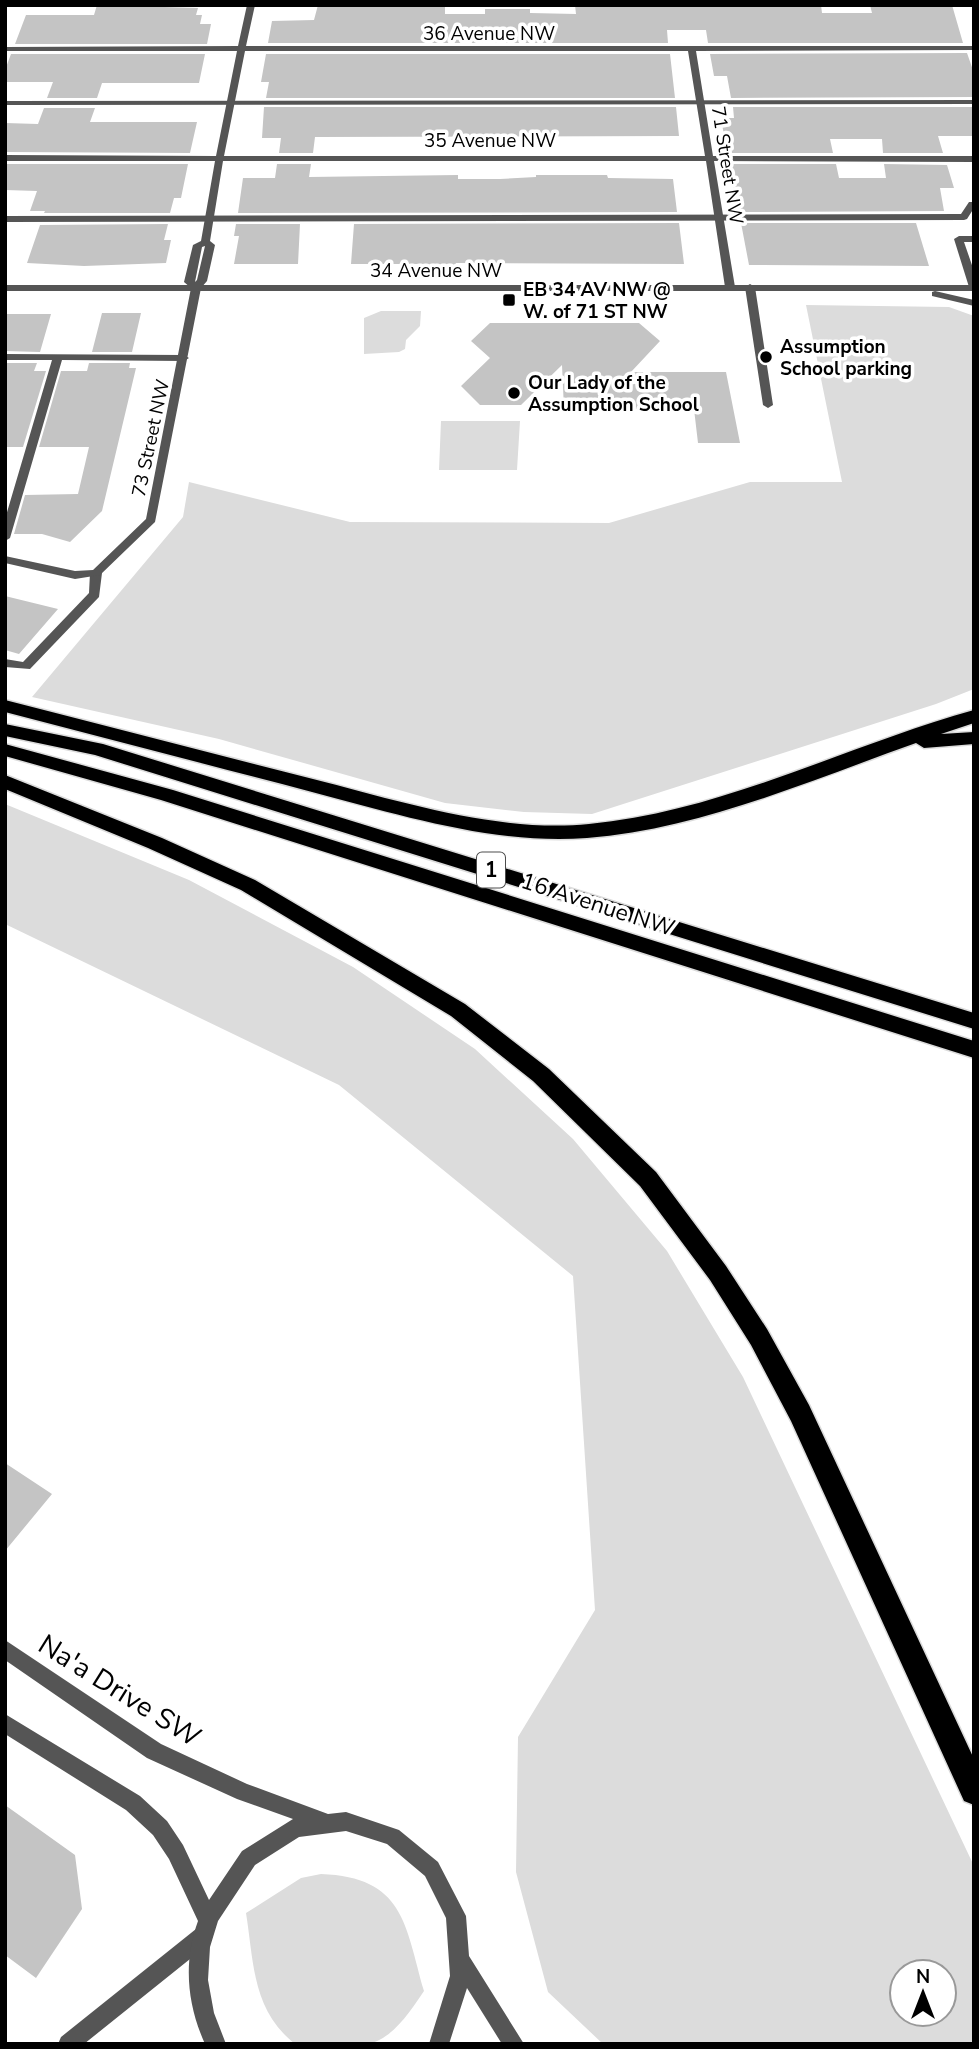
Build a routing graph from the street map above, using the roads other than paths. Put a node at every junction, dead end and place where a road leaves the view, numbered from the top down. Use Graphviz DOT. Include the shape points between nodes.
graph roads {
  1 [pos="251,5"];
  2 [pos="692,48"];
  3 [pos="974,48"];
  4 [pos="5,49"];
  5 [pos="241,49"];
  6 [pos="699,102"];
  7 [pos="5,103"];
  8 [pos="229,103"];
  9 [pos="974,103"];
  10 [pos="5,158"];
  11 [pos="219,158"];
  12 [pos="709,158"];
  13 [pos="974,159"];
  14 [pos="972,204"];
  15 [pos="719,218"];
  16 [pos="5,219"];
  17 [pos="209,219"];
  18 [pos="974,239"];
  19 [pos="730,287"];
  20 [pos="750,287"];
  21 [pos="974,287"];
  22 [pos="5,288"];
  23 [pos="196,288"];
  24 [pos="910,288"];
  25 [pos="974,303"];
  26 [pos="5,358"];
  27 [pos="58,358"];
  28 [pos="184,358"];
  29 [pos="768,405"];
  30 [pos="5,538"];
  31 [pos="5,559"];
  32 [pos="96,573"];
  33 [pos="5,663"];
  34 [pos="5,706"];
  35 [pos="974,716"];
  36 [pos="5,730"];
  37 [pos="974,738"];
  38 [pos="5,750"];
  39 [pos="802,776"];
  40 [pos="5,782"];
  41 [pos="974,1021"];
  42 [pos="974,1051"];
  43 [pos="5,1649"];
  44 [pos="5,1723"];
  45 [pos="974,1791"];
  46 [pos="324,1822"];
  47 [pos="205,1928"];
  48 [pos="463,1964"];
  49 [pos="68,2044"];
  50 [pos="216,2044"];
  51 [pos="439,2044"];
  52 [pos="514,2044"];
  1 -- 5 [label="street, 73 Street NW"];
  2 -- 3 [label="street, 36 Avenue NW"];
  2 -- 5 [label="street, 36 Avenue NW"];
  2 -- 6 [label="street, 71 Street NW"];
  4 -- 5 [label="street, 36 Avenue NW"];
  5 -- 8 [label="street, 73 Street NW"];
  6 -- 8 [label="street"];
  6 -- 9 [label="street"];
  6 -- 12 [label="street, 71 Street NW"];
  7 -- 8 [label="street"];
  8 -- 11 [label="street, 73 Street NW"];
  10 -- 11 [label="street, 35 Avenue NW"];
  11 -- 12 [label="street, 35 Avenue NW"];
  11 -- 17 [label="street, 73 Street NW"];
  12 -- 13 [label="street, 35 Avenue NW"];
  12 -- 15 [label="street, 71 Street NW"];
  14 -- 15 [label="street" via="964,217"];
  15 -- 17 [label="street"];
  15 -- 19 [label="street, 71 Street NW"];
  16 -- 17 [label="street"];
  17 -- 23 [label="street, 73 Street NW" via="205,242 210,245 202,281"];
  18 -- 21 [label="street" via="959,239"];
  19 -- 20 [label="street, 34 Avenue NW"];
  19 -- 23 [label="street, 34 Avenue NW"];
  20 -- 24 [label="street, 34 Avenue NW"];
  20 -- 29 [label="street"];
  21 -- 24 [label="street, 34 Avenue NW"];
  22 -- 23 [label="street, 34 Avenue NW"];
  23 -- 28 [label="street, 73 Street NW"];
  24 -- 25 [label="street, 34 Avenue NW"];
  26 -- 27 [label="street"];
  27 -- 28 [label="street"];
  27 -- 30 [label="street"];
  28 -- 32 [label="street, 73 Street NW" via="151,520"];
  31 -- 32 [label="street" via="75,575"];
  32 -- 33 [label="street" via="95,594 26,666"];
  34 -- 39 [label="highway" via="446,820 515,831 589,831 659,820"];
  35 -- 39 [label="highway"];
  36 -- 41 [label="highway, 16 Avenue NW / 1" via="96,750"];
  37 -- 39 [label="highway" via="901,746"];
  38 -- 42 [label="highway, 16 Avenue NW / 1" via="166,795"];
  40 -- 45 [label="highway" via="248,885 458,1010 541,1075 648,1179 718,1273 783,1380"];
  43 -- 46 [label="street, Na'a Drive SW" via="153,1751"];
  44 -- 47 [label="street" via="133,1803 160,1828 176,1852"];
  46 -- 47 [label="street" via="284,1833 248,1858 219,1897"];
  46 -- 48 [label="street" via="372,1826 415,1849 433,1868 456,1912"];
  47 -- 49 [label="street"];
  47 -- 50 [label="street" via="199,1987 203,2013"];
  48 -- 51 [label="street" via="452,2018"];
  48 -- 52 [label="street"];
}
